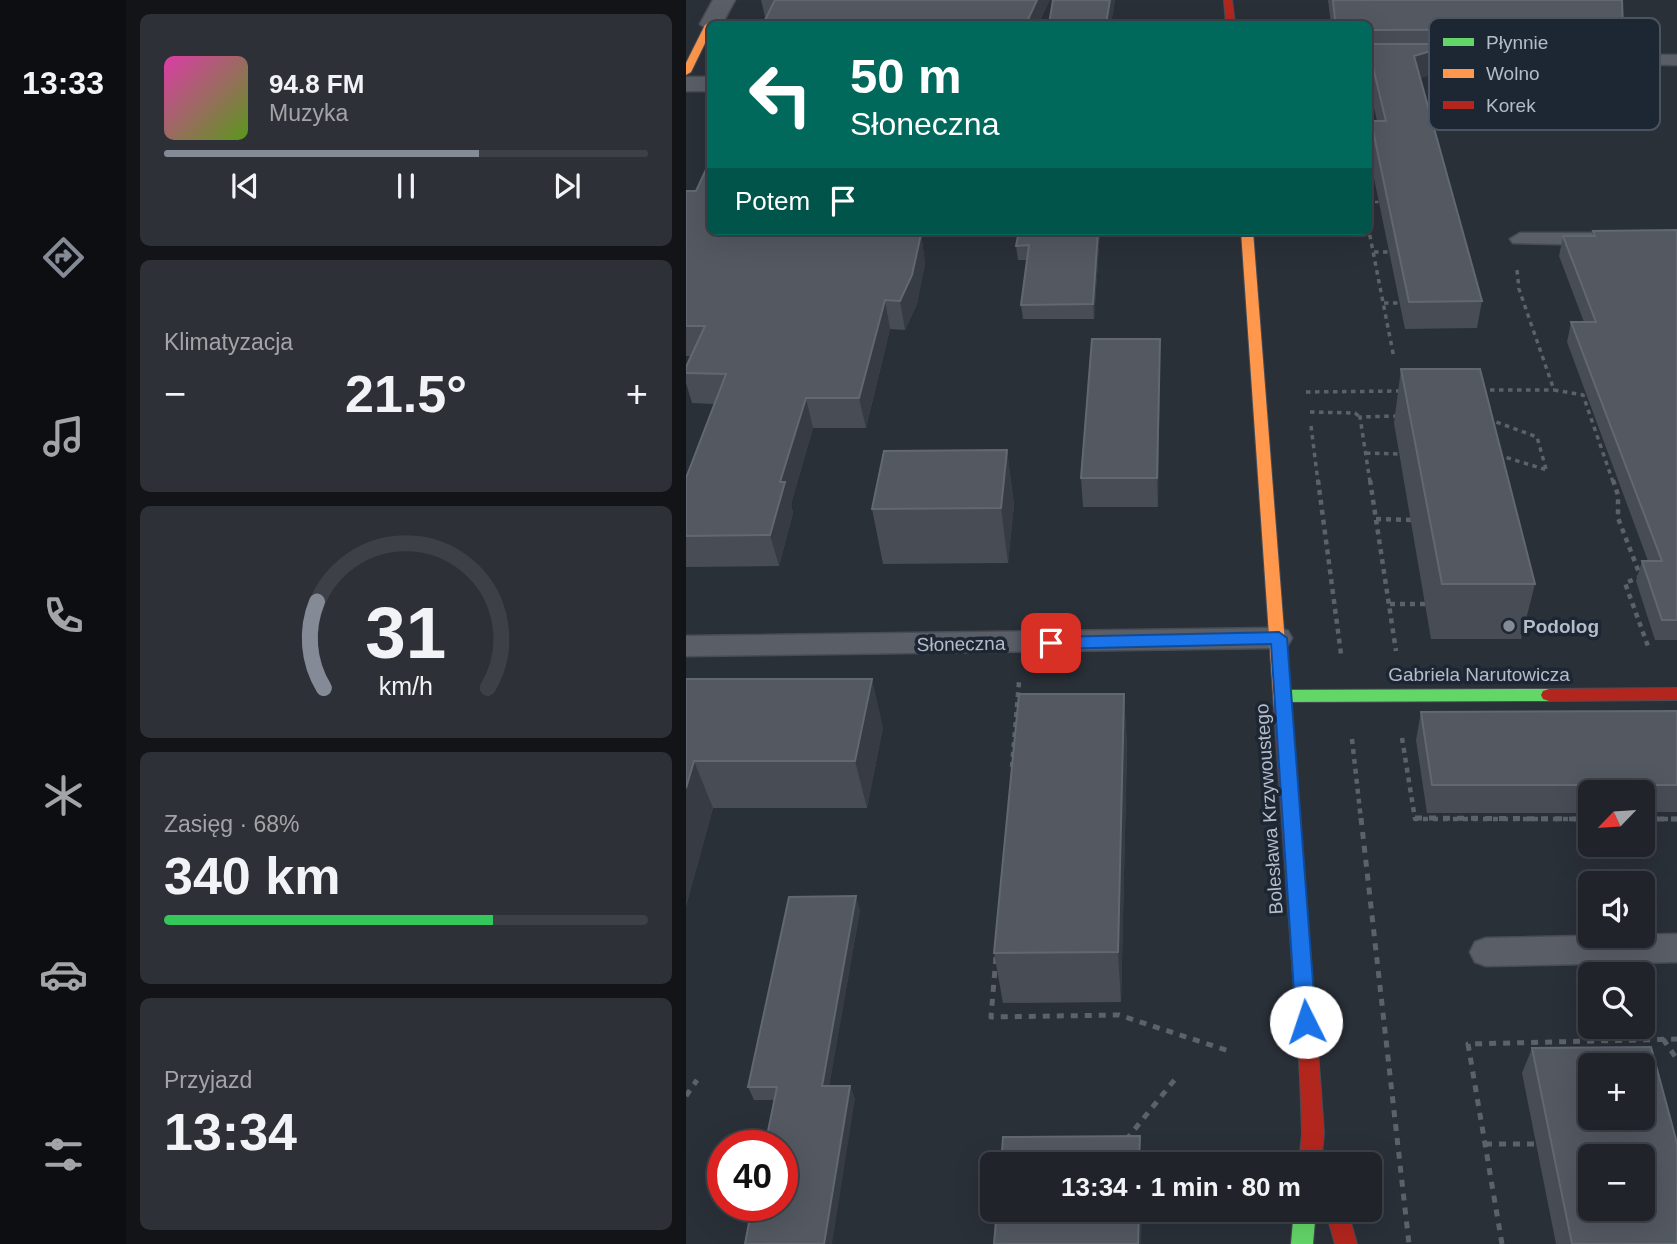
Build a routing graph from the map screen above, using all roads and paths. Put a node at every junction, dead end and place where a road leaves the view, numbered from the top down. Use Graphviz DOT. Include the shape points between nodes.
graph roads {
  1 [pos="724,0"];
  2 [pos="1228,0"];
  3 [pos="713,21"];
  4 [pos="1230,21"];
  5 [pos="707,33"];
  6 [pos="1372,61"];
  7 [pos="1429,61"];
  8 [pos="686,72"];
  9 [pos="686,84"];
  10 [pos="707,84"];
  11 [pos="1372,202"];
  12 [pos="1380,202"];
  13 [pos="1247,235"];
  14 [pos="1370,235"];
  15 [pos="1520,239"];
  16 [pos="1620,239"];
  17 [pos="1374,252"];
  18 [pos="1390,252"];
  19 [pos="1384,303"];
  20 [pos="1401,303"];
  21 [pos="1394,358"];
  22 [pos="1472,390"];
  23 [pos="1554,390"];
  24 [pos="1416,391"];
  25 [pos="1306,392"];
  26 [pos="1310,412"];
  27 [pos="1479,415"];
  28 [pos="1400,416"];
  29 [pos="1360,417"];
  30 [pos="1366,453"];
  31 [pos="1399,454"];
  32 [pos="1488,454"];
  33 [pos="1376,519"];
  34 [pos="1411,520"];
  35 [pos="1640,576"];
  36 [pos="1652,576"];
  37 [pos="1390,604"];
  38 [pos="1426,604"];
  39 [pos="1279,638"];
  40 [pos="686,646"];
  41 [pos="1651,658"];
  42 [pos="1398,659"];
  43 [pos="1020,673"];
  44 [pos="1677,694"];
  45 [pos="1281,696"];
  46 [pos="1401,728"];
  47 [pos="1012,769"];
  48 [pos="1578,819"];
  49 [pos="1656,819"];
  50 [pos="1677,819"];
  51 [pos="997,948"];
  52 [pos="1677,948"];
  53 [pos="1486,952"];
  54 [pos="1663,1039"];
  55 [pos="1677,1039"];
  56 [pos="1229,1051"];
  57 [pos="1677,1059"];
  58 [pos="1176,1078"];
  59 [pos="697,1080"];
  60 [pos="686,1096"];
  61 [pos="1313,1133"];
  62 [pos="1485,1144"];
  63 [pos="1537,1144"];
  64 [pos="1120,1147"];
  65 [pos="1311,1152"];
  66 [pos="1319,1152"];
  67 [pos="1305,1222"];
  68 [pos="1340,1222"];
  69 [pos="1302,1244"];
  70 [pos="1346,1244"];
  71 [pos="1502,1244"];
  1 -- 3 [label="street"];
  2 -- 4 [label="street"];
  5 -- 8 [label="street"];
  6 -- 7 [label="lane"];
  9 -- 10 [label="street"];
  11 -- 12 [label="path"];
  13 -- 39 [label="street, Bolesława Krzywoustego"];
  14 -- 17 [label="path"];
  15 -- 16 [label="lane"];
  15 -- 23 [label="path" via="1516,260 1519,289"];
  17 -- 18 [label="path"];
  17 -- 19 [label="path"];
  19 -- 20 [label="path"];
  19 -- 21 [label="path"];
  22 -- 23 [label="path"];
  23 -- 35 [label="path" via="1583,395 1618,495 1618,518"];
  24 -- 25 [label="path"];
  26 -- 29 [label="path"];
  27 -- 32 [label="path" via="1536,438 1546,470"];
  28 -- 29 [label="path"];
  29 -- 30 [label="path"];
  30 -- 31 [label="path"];
  30 -- 33 [label="path"];
  33 -- 34 [label="path"];
  33 -- 37 [label="path"];
  35 -- 36 [label="path"];
  35 -- 41 [label="path" via="1625,583"];
  37 -- 38 [label="path"];
  37 -- 42 [label="path"];
  39 -- 40 [label="lane, Słoneczna"];
  39 -- 45 [label="street, Bolesława Krzywoustego"];
  43 -- 47 [label="path"];
  44 -- 45 [label="street, Gabriela Narutowicza"];
  45 -- 61 [label="street, Bolesława Krzywoustego"];
  46 -- 48 [label="path" via="1415,819"];
  49 -- 50 [label="path"];
  51 -- 56 [label="path" via="991,1017 1119,1015"];
  52 -- 53 [label="lane"];
  54 -- 55 [label="path"];
  54 -- 57 [label="path"];
  54 -- 62 [label="path" via="1468,1044"];
  58 -- 64 [label="path"];
  59 -- 60 [label="path"];
  61 -- 65 [label="street, Bolesława Krzywoustego"];
  61 -- 66 [label="street, Bolesława Krzywoustego"];
  62 -- 63 [label="path"];
  62 -- 71 [label="path"];
  67 -- 69 [label="street"];
  68 -- 70 [label="street"];
}
